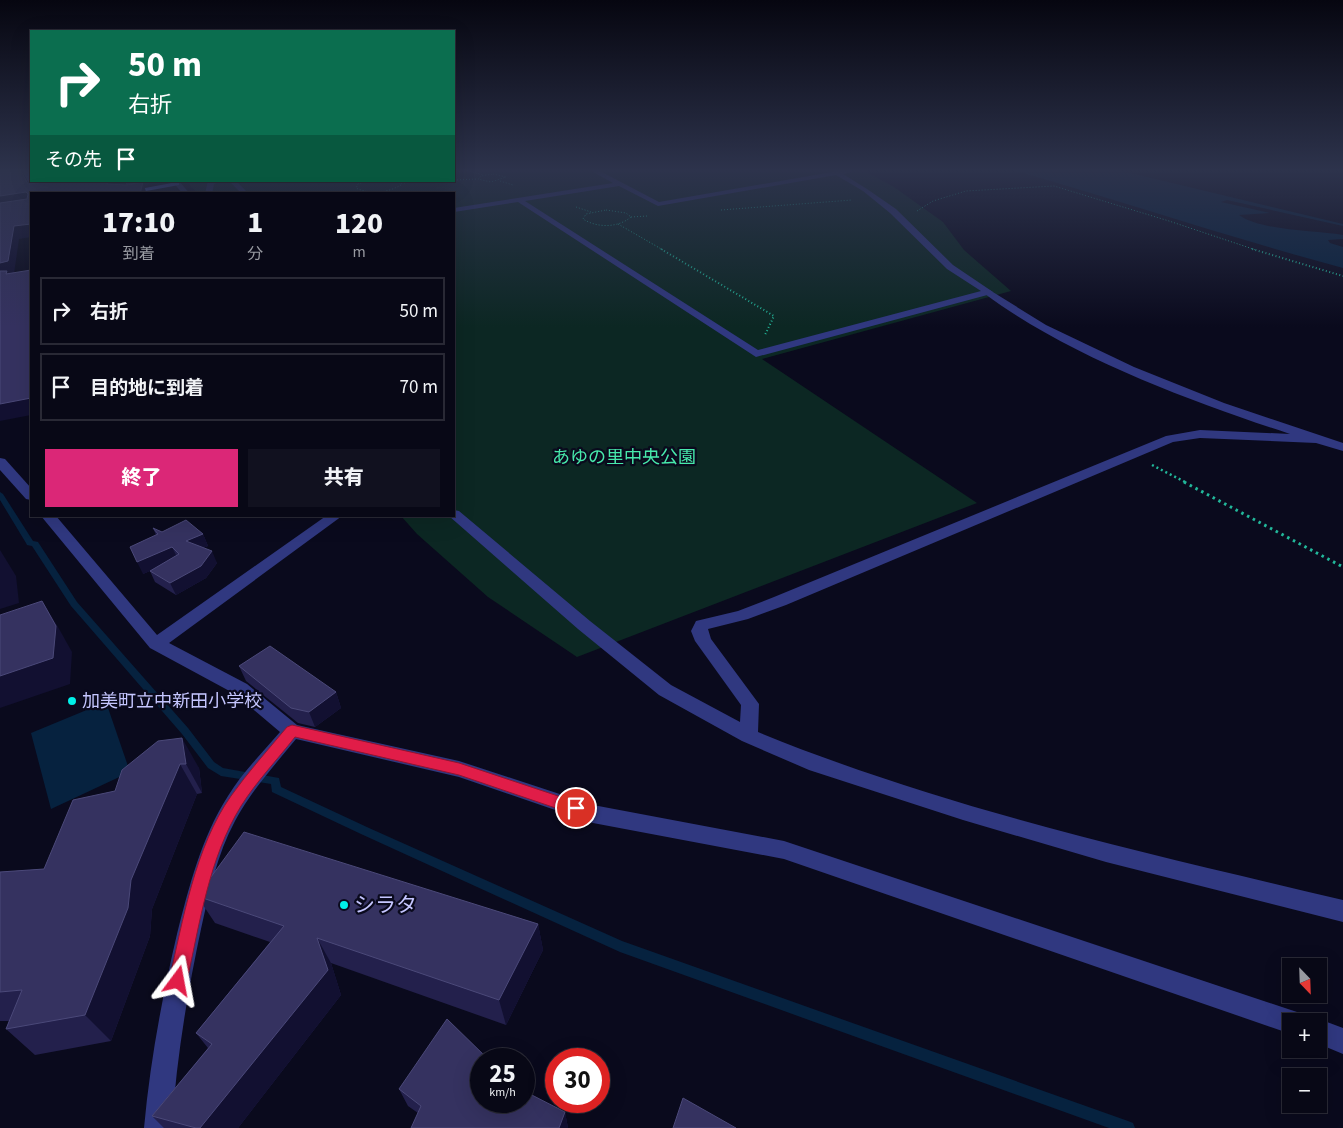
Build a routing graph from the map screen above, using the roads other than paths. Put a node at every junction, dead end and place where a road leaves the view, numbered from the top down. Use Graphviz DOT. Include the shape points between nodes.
graph roads {
  1 [pos="553,222"];
  2 [pos="904,222"];
  3 [pos="988,292"];
  4 [pos="1315,439"];
  5 [pos="1343,447"];
  6 [pos="0,462"];
  7 [pos="30,495"];
  8 [pos="455,515"];
  9 [pos="49,517"];
  10 [pos="334,517"];
  11 [pos="156,644"];
  12 [pos="292,731"];
  13 [pos="749,736"];
  14 [pos="1343,911"];
  15 [pos="1282,1019"];
  16 [pos="1327,1035"];
  17 [pos="1343,1042"];
  18 [pos="158,1128"];
  1 -- 3 [label="street" via="756,354"];
  2 -- 3 [label="street" via="950,267"];
  3 -- 4 [label="street" via="1040,326 1139,374"];
  4 -- 5 [label="street"];
  4 -- 13 [label="street" via="1200,434 1170,439 772,604 702,625 699,631 703,642 750,704"];
  6 -- 7 [label="street"];
  8 -- 13 [label="street" via="665,690"];
  9 -- 11 [label="street"];
  10 -- 11 [label="street"];
  11 -- 12 [label="street" via="241,689"];
  12 -- 15 [label="street" via="459,769 593,814 784,850"];
  12 -- 18 [label="street" via="240,796 219,832 200,886 174,998 161,1082"];
  13 -- 14 [label="street" via="816,764 963,811 1106,853"];
  16 -- 17 [label="street"];
}
